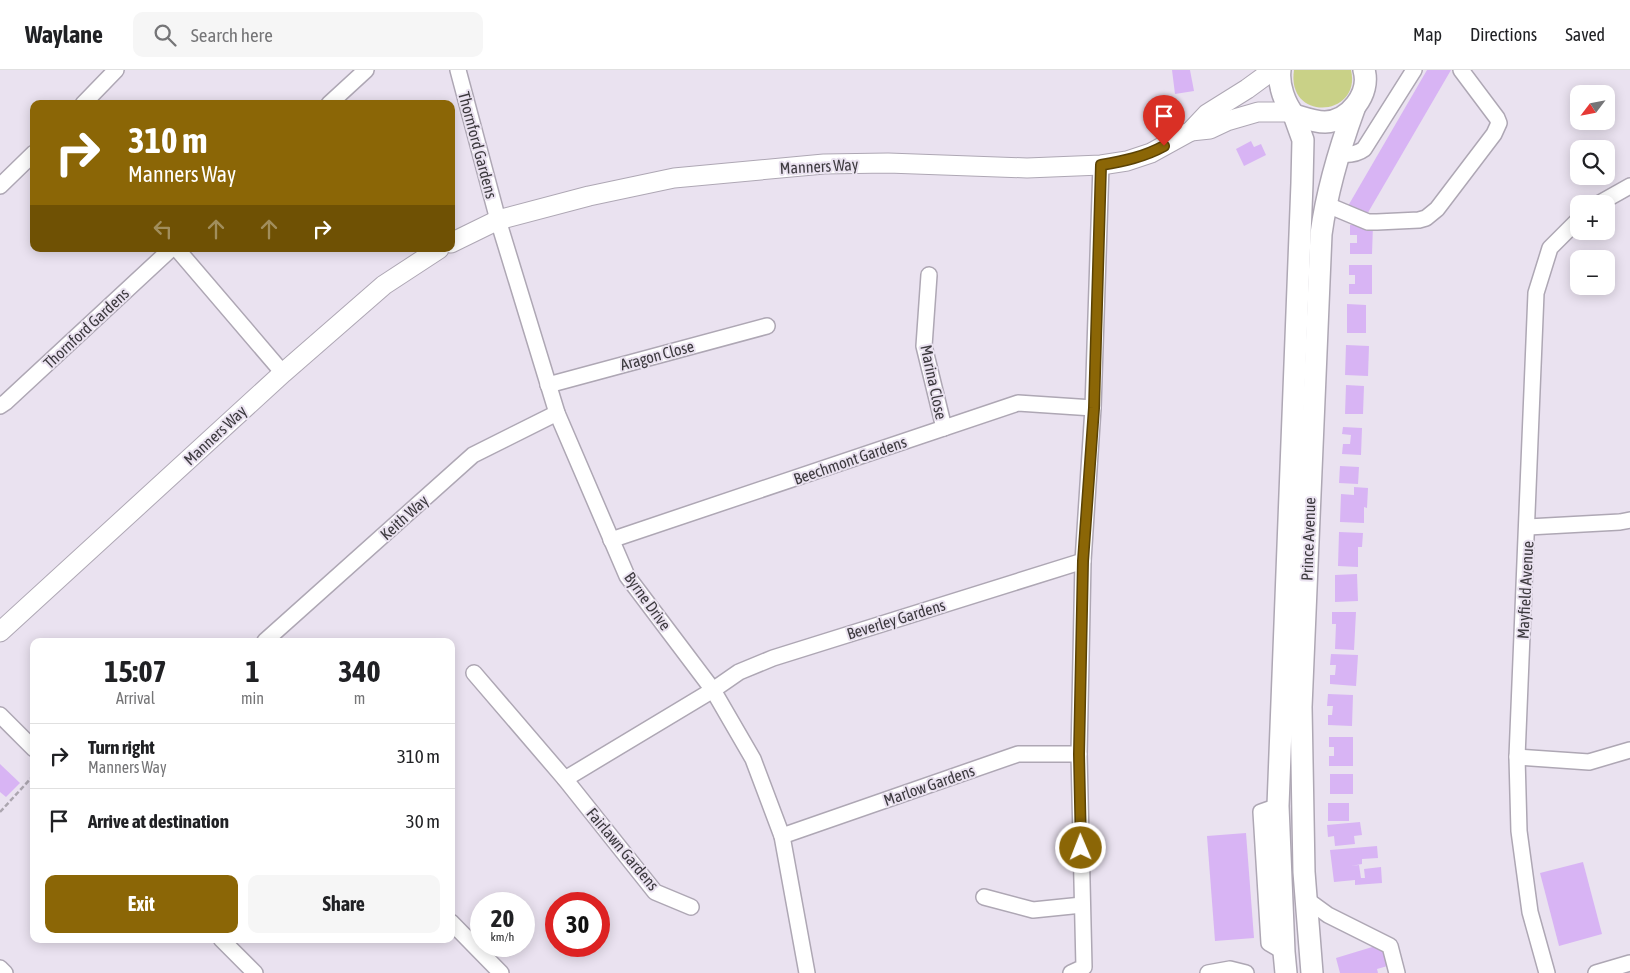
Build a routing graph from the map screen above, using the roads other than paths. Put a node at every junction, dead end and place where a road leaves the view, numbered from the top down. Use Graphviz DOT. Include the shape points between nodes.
graph roads {
  1 [pos="116,70"];
  2 [pos="366,70"];
  3 [pos="458,70"];
  4 [pos="1273,70"];
  5 [pos="1280,70"];
  6 [pos="1414,70"];
  7 [pos="1461,70"];
  8 [pos="1369,74"];
  9 [pos="87,100"];
  10 [pos="333,100"];
  11 [pos="1354,109"];
  12 [pos="1293,114"];
  13 [pos="1191,131"];
  14 [pos="1338,154"];
  15 [pos="30,157"];
  16 [pos="1101,165"];
  17 [pos="0,186"];
  18 [pos="1630,186"];
  19 [pos="1614,195"];
  20 [pos="1325,204"];
  21 [pos="498,220"];
  22 [pos="1570,228"];
  23 [pos="455,241"];
  24 [pos="168,252"];
  25 [pos="180,252"];
  26 [pos="434,252"];
  27 [pos="929,275"];
  28 [pos="767,326"];
  29 [pos="283,373"];
  30 [pos="548,385"];
  31 [pos="0,406"];
  32 [pos="1094,408"];
  33 [pos="557,413"];
  34 [pos="944,428"];
  35 [pos="1630,520"];
  36 [pos="1528,527"];
  37 [pos="611,540"];
  38 [pos="1083,561"];
  39 [pos="0,632"];
  40 [pos="268,638"];
  41 [pos="474,673"];
  42 [pos="713,690"];
  43 [pos="1,718"];
  44 [pos="30,745"];
  45 [pos="1630,750"];
  46 [pos="1079,754"];
  47 [pos="1517,757"];
  48 [pos="565,779"];
  49 [pos="782,836"];
  50 [pos="984,897"];
  51 [pos="1306,899"];
  52 [pos="1082,905"];
  53 [pos="691,907"];
  54 [pos="455,926"];
  55 [pos="225,943"];
  56 [pos="1630,964"];
  57 [pos="0,968"];
  58 [pos="5,973"];
  59 [pos="255,973"];
  60 [pos="501,973"];
  61 [pos="807,973"];
  62 [pos="1071,973"];
  63 [pos="1208,973"];
  64 [pos="1246,973"];
  65 [pos="1286,973"];
  66 [pos="1312,973"];
  67 [pos="1397,973"];
  68 [pos="1546,973"];
  69 [pos="1596,973"];
  1 -- 9 [label="street"];
  2 -- 10 [label="street"];
  3 -- 21 [label="street, Thornford Gardens"];
  4 -- 13 [label="main road, Manners Way" via="1207,114"];
  5 -- 12 [label="highway, Prince Avenue" via="1282,92"];
  6 -- 14 [label="street" via="1364,149 1359,153"];
  7 -- 20 [label="street" via="1499,123 1437,209 1419,220 1368,222"];
  8 -- 11 [label="highway, Prince Avenue"];
  11 -- 12 [label="highway" via="1334,121 1324,122"];
  11 -- 14 [label="highway, Prince Avenue"];
  12 -- 13 [label="main road, Manners Way" via="1258,112 1210,129"];
  12 -- 65 [label="highway, Prince Avenue" via="1303,140 1278,806"];
  13 -- 16 [label="main road, Manners Way" via="1151,153"];
  14 -- 20 [label="highway, Prince Avenue"];
  15 -- 17 [label="street"];
  16 -- 21 [label="main road, Manners Way" via="1027,168 888,163 768,168 674,178"];
  16 -- 32 [label="street"];
  18 -- 19 [label="street"];
  20 -- 51 [label="highway, Prince Avenue" via="1320,244 1301,707"];
  21 -- 23 [label="main road, Manners Way"];
  21 -- 30 [label="street, Byrne Drive"];
  22 -- 36 [label="street, Mayfield Avenue" via="1550,248 1536,293"];
  24 -- 31 [label="street, Thornford Gardens"];
  25 -- 29 [label="street"];
  26 -- 29 [label="main road, Manners Way" via="384,285"];
  27 -- 34 [label="street, Marina Close" via="924,346"];
  28 -- 30 [label="street, Aragon Close"];
  29 -- 39 [label="main road, Manners Way"];
  30 -- 33 [label="street, Byrne Drive"];
  32 -- 34 [label="street, Beechmont Gardens" via="1018,403"];
  32 -- 38 [label="street"];
  33 -- 37 [label="street, Byrne Drive"];
  33 -- 40 [label="street, Keith Way" via="472,455"];
  34 -- 37 [label="street, Beechmont Gardens"];
  35 -- 36 [label="street"];
  36 -- 47 [label="street, Mayfield Avenue"];
  37 -- 42 [label="street, Byrne Drive" via="627,576"];
  38 -- 42 [label="street, Beverley Gardens" via="773,658 739,672"];
  38 -- 46 [label="street"];
  41 -- 48 [label="street, Fairlawn Gardens"];
  42 -- 48 [label="street"];
  42 -- 49 [label="street, Byrne Drive" via="752,759"];
  43 -- 44 [label="street"];
  45 -- 47 [label="street" via="1589,762"];
  46 -- 49 [label="street, Marlow Gardens" via="1018,754"];
  46 -- 52 [label="street"];
  47 -- 68 [label="street, Mayfield Avenue" via="1519,830 1530,912"];
  48 -- 53 [label="street, Fairlawn Gardens" via="655,892"];
  49 -- 61 [label="street, Byrne Drive"];
  50 -- 52 [label="street" via="1033,910"];
  51 -- 66 [label="highway, Prince Avenue"];
  51 -- 67 [label="street" via="1328,915 1390,946"];
  52 -- 62 [label="street" via="1084,967"];
  54 -- 60 [label="street"];
  55 -- 59 [label="street"];
  56 -- 69 [label="street"];
  57 -- 58 [label="street"];
  63 -- 64 [label="street" via="1230,969"];
}
